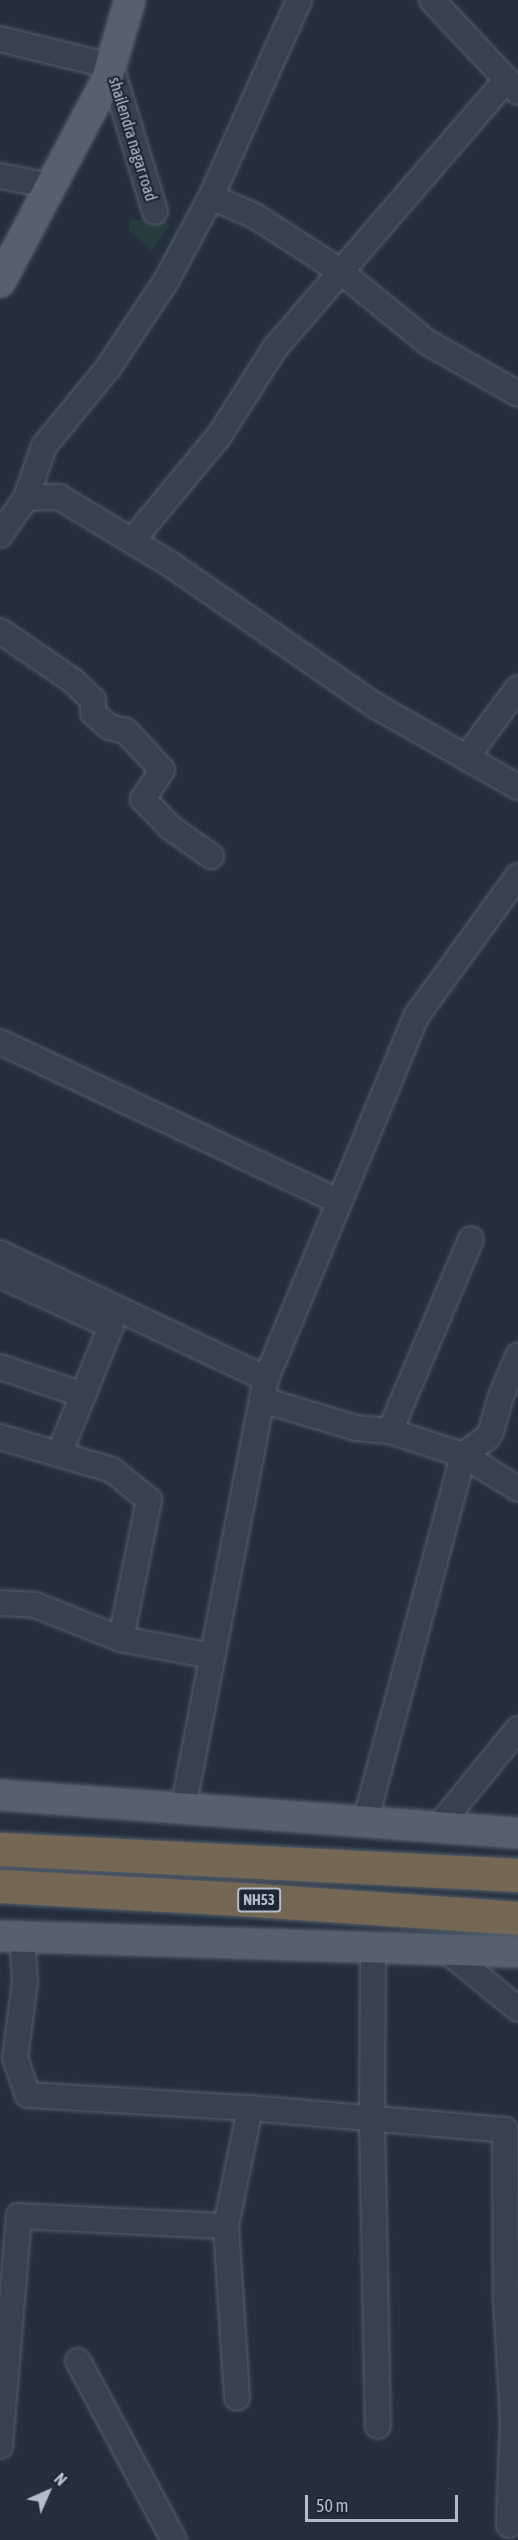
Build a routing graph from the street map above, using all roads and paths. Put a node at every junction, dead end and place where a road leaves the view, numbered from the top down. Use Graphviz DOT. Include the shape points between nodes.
graph roads {
  1 [pos="130,0"];
  2 [pos="299,0"];
  3 [pos="432,0"];
  4 [pos="0,39"];
  5 [pos="111,66"];
  6 [pos="512,86"];
  7 [pos="0,176"];
  8 [pos="51,186"];
  9 [pos="211,197"];
  10 [pos="155,212"];
  11 [pos="340,271"];
  12 [pos="0,282"];
  13 [pos="518,394"];
  14 [pos="26,498"];
  15 [pos="0,535"];
  16 [pos="132,541"];
  17 [pos="0,631"];
  18 [pos="518,688"];
  19 [pos="466,758"];
  20 [pos="518,787"];
  21 [pos="211,856"];
  22 [pos="518,876"];
  23 [pos="0,1042"];
  24 [pos="338,1201"];
  25 [pos="471,1239"];
  26 [pos="0,1253"];
  27 [pos="0,1275"];
  28 [pos="518,1356"];
  29 [pos="0,1366"];
  30 [pos="264,1389"];
  31 [pos="83,1395"];
  32 [pos="390,1431"];
  33 [pos="0,1437"];
  34 [pos="59,1454"];
  35 [pos="463,1455"];
  36 [pos="518,1489"];
  37 [pos="0,1603"];
  38 [pos="121,1639"];
  39 [pos="212,1656"];
  40 [pos="518,1729"];
  41 [pos="0,1795"];
  42 [pos="183,1809"];
  43 [pos="365,1822"];
  44 [pos="438,1827"];
  45 [pos="518,1833"];
  46 [pos="0,1849"];
  47 [pos="518,1875"];
  48 [pos="0,1886"];
  49 [pos="518,1918"];
  50 [pos="11,1936"];
  51 [pos="373,1948"];
  52 [pos="446,1950"];
  53 [pos="518,1953"];
  54 [pos="518,2009"];
  55 [pos="7,2057"];
  56 [pos="250,2108"];
  57 [pos="372,2119"];
  58 [pos="10,2215"];
  59 [pos="226,2226"];
  60 [pos="512,2299"];
  61 [pos="78,2361"];
  62 [pos="237,2398"];
  63 [pos="516,2419"];
  64 [pos="378,2426"];
  65 [pos="0,2446"];
  66 [pos="509,2525"];
  67 [pos="174,2540"];
  1 -- 5 [label="main road"];
  2 -- 9 [label="street"];
  3 -- 6 [label="street"];
  4 -- 5 [label="street"];
  5 -- 8 [label="main road"];
  5 -- 10 [label="street, shailendra nagar road"];
  6 -- 11 [label="street"];
  7 -- 8 [label="street"];
  8 -- 12 [label="main road"];
  9 -- 11 [label="street" via="255,216"];
  9 -- 14 [label="street" via="166,281 128,339 44,446"];
  11 -- 13 [label="street" via="427,342"];
  11 -- 16 [label="street" via="275,348 219,436"];
  14 -- 15 [label="street"];
  14 -- 16 [label="street" via="59,497"];
  16 -- 19 [label="street" via="376,706"];
  17 -- 21 [label="street" via="73,681 93,700 93,713 109,727 126,731 162,770 143,799 171,828"];
  18 -- 19 [label="street"];
  19 -- 20 [label="street"];
  22 -- 24 [label="street" via="417,1015"];
  23 -- 24 [label="street"];
  24 -- 30 [label="street"];
  25 -- 32 [label="street"];
  26 -- 30 [label="street"];
  27 -- 31 [label="street" via="111,1326"];
  28 -- 35 [label="street" via="488,1437"];
  29 -- 31 [label="street"];
  30 -- 32 [label="street" via="356,1428"];
  30 -- 39 [label="street"];
  31 -- 34 [label="street"];
  32 -- 35 [label="street"];
  33 -- 34 [label="street"];
  34 -- 38 [label="street" via="112,1470 149,1500"];
  35 -- 36 [label="street"];
  35 -- 43 [label="street"];
  37 -- 38 [label="street" via="34,1605"];
  38 -- 39 [label="street"];
  39 -- 42 [label="street"];
  40 -- 44 [label="street"];
  41 -- 42 [label="main road"];
  42 -- 43 [label="main road"];
  43 -- 44 [label="main road"];
  44 -- 45 [label="main road"];
  46 -- 47 [label="highway"];
  48 -- 49 [label="highway, NH53"];
  50 -- 51 [label="main road"];
  50 -- 55 [label="street" via="25,1982"];
  51 -- 52 [label="main road"];
  51 -- 57 [label="street"];
  52 -- 53 [label="main road"];
  52 -- 54 [label="street"];
  55 -- 56 [label="street" via="28,2095"];
  56 -- 57 [label="street"];
  56 -- 59 [label="street"];
  57 -- 60 [label="street" via="505,2130"];
  57 -- 64 [label="street"];
  58 -- 59 [label="street"];
  58 -- 65 [label="street"];
  59 -- 62 [label="street"];
  60 -- 63 [label="street"];
  61 -- 67 [label="street"];
  63 -- 66 [label="street"];
}
